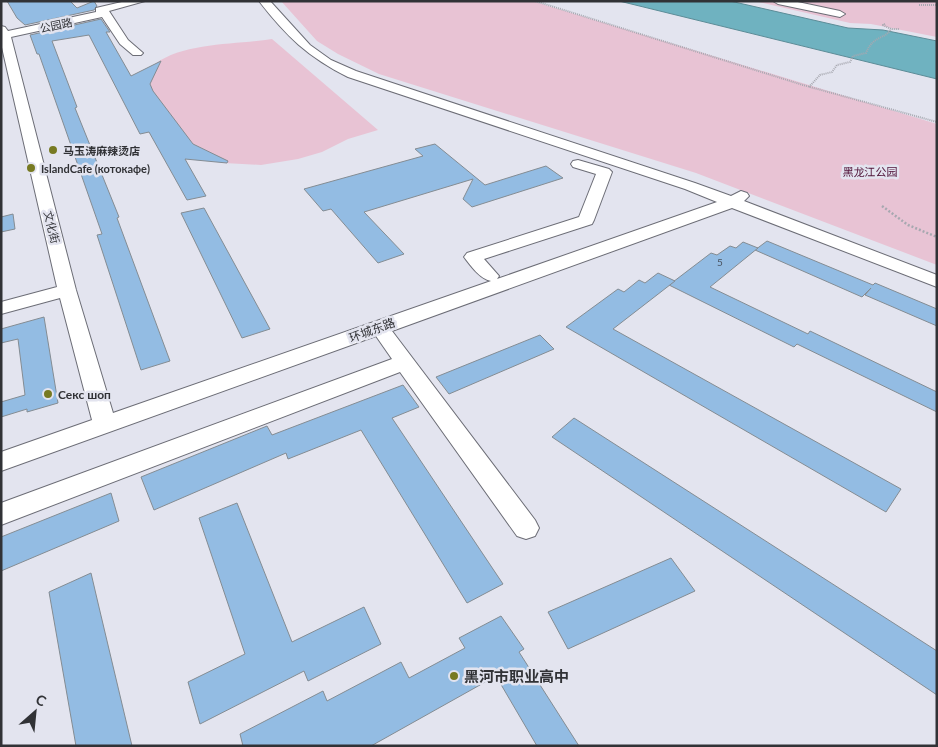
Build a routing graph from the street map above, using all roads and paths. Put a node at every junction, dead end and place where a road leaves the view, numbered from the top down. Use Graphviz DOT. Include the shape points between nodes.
graph roads {
  1 [pos="129,1"];
  2 [pos="140,1"];
  3 [pos="264,1"];
  4 [pos="274,1"];
  5 [pos="535,1"];
  6 [pos="778,1"];
  7 [pos="919,5"];
  8 [pos="937,5"];
  9 [pos="102,12"];
  10 [pos="840,14"];
  11 [pos="885,24"];
  12 [pos="891,29"];
  13 [pos="898,29"];
  14 [pos="3,34"];
  15 [pos="137,53"];
  16 [pos="808,87"];
  17 [pos="937,122"];
  18 [pos="532,134"];
  19 [pos="729,196"];
  20 [pos="882,206"];
  21 [pos="937,237"];
  22 [pos="937,272"];
  23 [pos="490,276"];
  24 [pos="937,282"];
  25 [pos="67,290"];
  26 [pos="1,308"];
  27 [pos="379,327"];
  28 [pos="406,362"];
  29 [pos="103,418"];
  30 [pos="1,446"];
  31 [pos="1,462"];
  32 [pos="1,514"];
  33 [pos="526,528"];
  1 -- 9 [label="street, 公园路"];
  2 -- 9 [label="street, 公园路"];
  3 -- 18 [label="street" via="306,47 335,66"];
  4 -- 19 [label="street" via="322,50 357,70"];
  5 -- 16 [label="path"];
  6 -- 10 [label="street"];
  7 -- 8 [label="path"];
  9 -- 14 [label="street, 公园路"];
  9 -- 15 [label="street" via="124,42"];
  11 -- 12 [label="path" via="884,27"];
  12 -- 13 [label="path"];
  12 -- 16 [label="path" via="890,33 870,42 866,53 853,56 850,62 820,75"];
  14 -- 25 [label="street, 文化街"];
  16 -- 17 [label="path"];
  18 -- 19 [label="street"];
  18 -- 23 [label="street" via="517,144 604,172 586,220 473,257"];
  19 -- 22 [label="street"];
  19 -- 23 [label="street, 环城东路"];
  19 -- 24 [label="street"];
  19 -- 27 [label="street, 环城东路"];
  20 -- 21 [label="path" via="908,225"];
  23 -- 29 [label="street, 环城东路"];
  25 -- 26 [label="street"];
  25 -- 29 [label="street, 文化街"];
  27 -- 28 [label="street"];
  27 -- 29 [label="street, 环城东路"];
  28 -- 32 [label="street"];
  28 -- 33 [label="street"];
  29 -- 30 [label="street, 环城东路"];
  29 -- 31 [label="street, 环城东路"];
}
